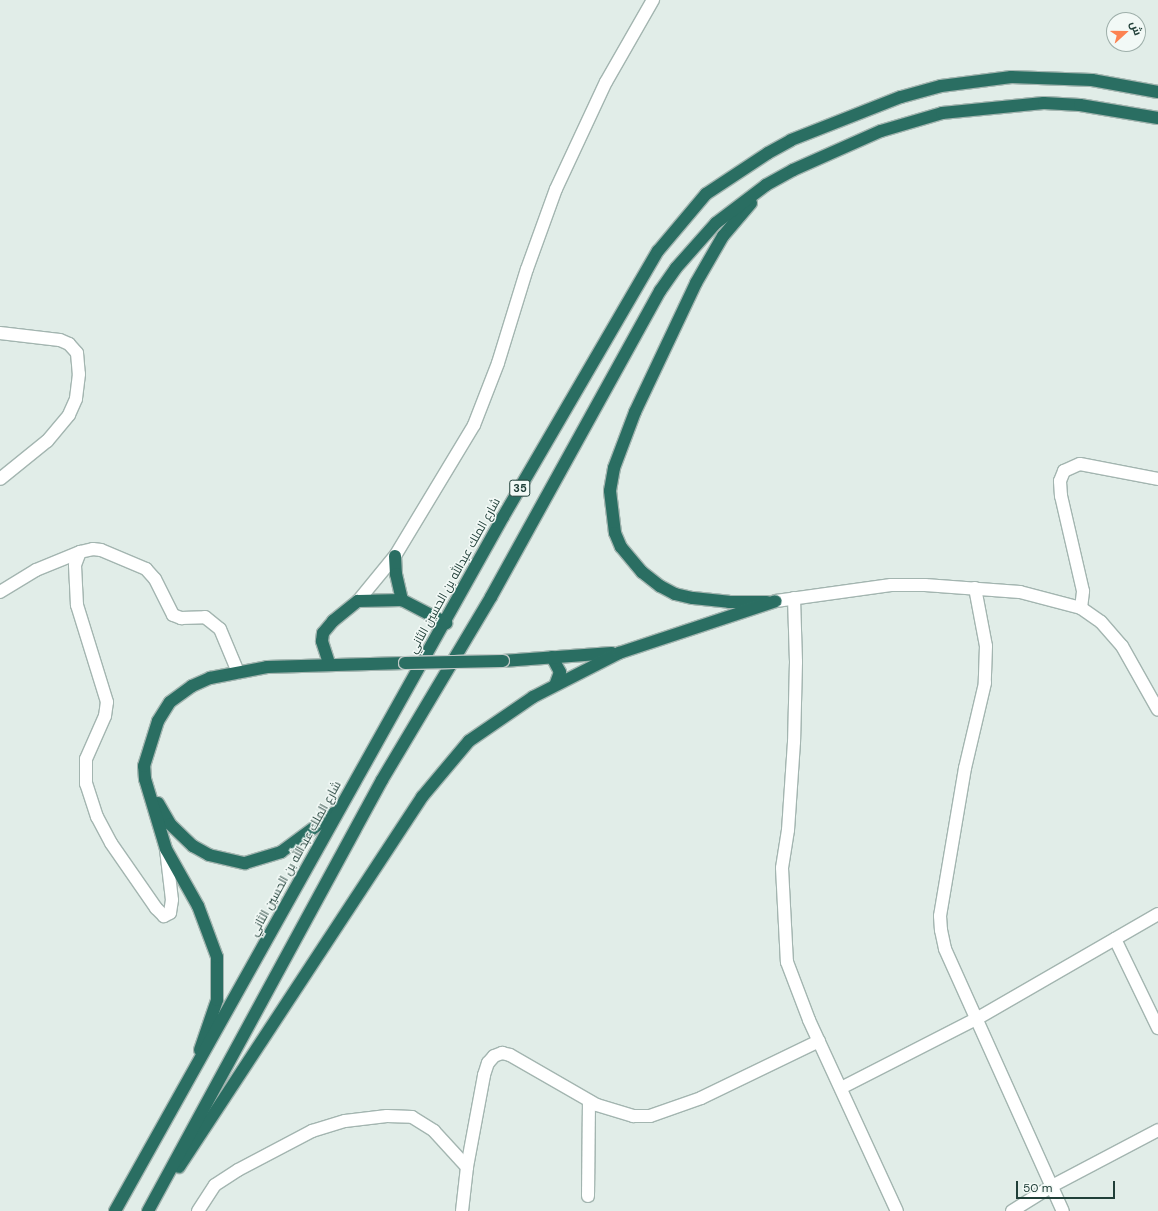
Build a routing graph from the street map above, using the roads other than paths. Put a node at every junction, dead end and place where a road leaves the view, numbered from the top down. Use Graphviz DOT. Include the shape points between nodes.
graph roads {
  1 [pos="653,0"];
  2 [pos="1158,92"];
  3 [pos="1158,118"];
  4 [pos="766,186"];
  5 [pos="0,333"];
  6 [pos="0,479"];
  7 [pos="1158,479"];
  8 [pos="80,552"];
  9 [pos="395,556"];
  10 [pos="975,588"];
  11 [pos="0,592"];
  12 [pos="794,598"];
  13 [pos="402,600"];
  14 [pos="358,601"];
  15 [pos="776,601"];
  16 [pos="1081,608"];
  17 [pos="446,623"];
  18 [pos="619,653"];
  19 [pos="552,657"];
  20 [pos="329,663"];
  21 [pos="238,672"];
  22 [pos="556,683"];
  23 [pos="1158,710"];
  24 [pos="145,779"];
  25 [pos="340,809"];
  26 [pos="166,849"];
  27 [pos="1158,914"];
  28 [pos="1115,939"];
  29 [pos="978,1018"];
  30 [pos="1158,1028"];
  31 [pos="819,1041"];
  32 [pos="841,1088"];
  33 [pos="185,1089"];
  34 [pos="590,1101"];
  35 [pos="1158,1130"];
  36 [pos="466,1167"];
  37 [pos="1052,1186"];
  38 [pos="588,1196"];
  39 [pos="115,1211"];
  40 [pos="149,1211"];
  41 [pos="198,1211"];
  42 [pos="462,1211"];
  43 [pos="897,1211"];
  44 [pos="1012,1211"];
  45 [pos="1063,1211"];
  1 -- 9 [label="street" via="606,82 556,189 527,269 498,363 474,424"];
  2 -- 17 [label="highway, شارع الملك عبدالله بن الحسين الثاني / 35" via="1092,80 1019,77 941,86 901,97 791,140 706,194 658,251 503,518"];
  3 -- 4 [label="highway, 35" via="1080,105 1044,104 942,112 881,130 846,144"];
  4 -- 15 [label="highway" via="723,236 696,283 635,412 614,468 610,491 615,533 621,547 642,572 660,586 675,594 694,598 729,602"];
  4 -- 40 [label="highway, 35" via="716,223 676,268 660,291 491,597 382,780"];
  5 -- 6 [label="street" via="60,340 69,344 77,353 79,374 76,399 69,415 47,441"];
  7 -- 16 [label="street" via="1080,464 1064,471 1060,481 1061,496 1083,591"];
  8 -- 11 [label="street" via="36,570"];
  8 -- 21 [label="street" via="100,550 146,569 155,579 173,615 181,618 205,617 220,629"];
  8 -- 26 [label="street" via="75,566 77,605 107,702 105,716 86,759 86,784 97,817 111,843 164,916 170,913 172,900"];
  9 -- 13 [label="highway"];
  9 -- 14 [label="street"];
  10 -- 12 [label="street" via="891,585"];
  10 -- 16 [label="street" via="1020,592"];
  10 -- 29 [label="street" via="986,646 985,683 965,768 940,916 945,949"];
  12 -- 15 [label="street"];
  12 -- 31 [label="street" via="794,742 788,830 782,868 783,929 787,962 794,988"];
  13 -- 14 [label="highway"];
  13 -- 17 [label="highway"];
  14 -- 20 [label="highway" via="333,621 323,633 322,641"];
  15 -- 18 [label="highway"];
  16 -- 23 [label="street" via="1101,622 1122,646"];
  17 -- 25 [label="highway, شارع الملك عبدالله بن الحسين الثاني / 35"];
  18 -- 19 [label="highway"];
  18 -- 22 [label="highway"];
  19 -- 20 [label="highway, bridge" via="503,661"];
  19 -- 22 [label="highway" via="560,672"];
  20 -- 21 [label="highway" via="267,667"];
  21 -- 24 [label="highway" via="210,678 192,686 170,702 158,721 148,745 144,766"];
  22 -- 40 [label="highway" via="470,741 422,797"];
  24 -- 25 [label="highway" via="170,824 182,838 209,855 230,861 255,862 282,852 298,843"];
  24 -- 26 [label="highway"];
  25 -- 33 [label="highway, شارع الملك عبدالله بن الحسين الثاني / 35"];
  26 -- 33 [label="highway" via="198,906 217,957 217,1000"];
  27 -- 28 [label="street"];
  28 -- 29 [label="street"];
  28 -- 30 [label="street"];
  29 -- 32 [label="street"];
  29 -- 37 [label="street"];
  31 -- 32 [label="street"];
  31 -- 34 [label="street" via="701,1098 650,1116 633,1116"];
  32 -- 43 [label="street"];
  33 -- 39 [label="highway, شارع الملك عبدالله بن الحسين الثاني / 35"];
  34 -- 36 [label="street" via="510,1055 502,1053 494,1056 488,1063 484,1075"];
  34 -- 38 [label="street"];
  35 -- 37 [label="street"];
  36 -- 41 [label="street" via="434,1131 412,1117 387,1116 345,1121 312,1131 238,1170 215,1185"];
  36 -- 42 [label="street"];
  37 -- 44 [label="street"];
  37 -- 45 [label="street"];
}
